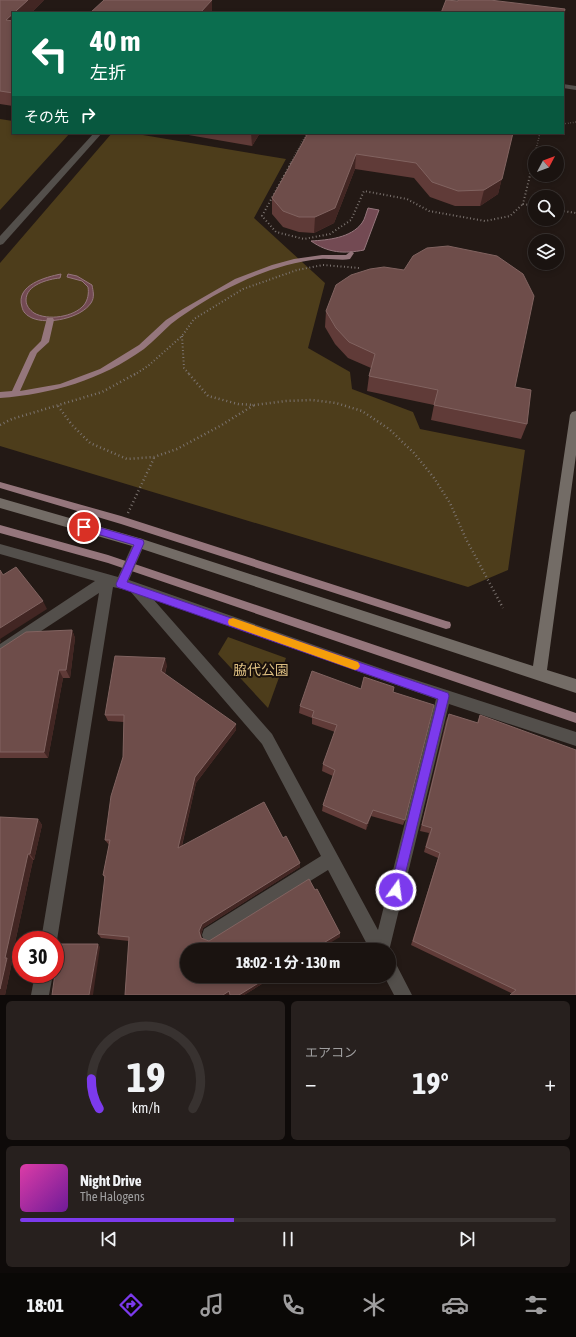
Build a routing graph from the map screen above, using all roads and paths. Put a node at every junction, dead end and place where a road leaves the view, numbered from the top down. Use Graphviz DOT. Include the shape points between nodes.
graph roads {
  1 [pos="564,86"];
  2 [pos="576,88"];
  3 [pos="576,122"];
  4 [pos="564,124"];
  5 [pos="97,134"];
  6 [pos="306,134"];
  7 [pos="540,134"];
  8 [pos="537,146"];
  9 [pos="528,182"];
  10 [pos="523,204"];
  11 [pos="528,205"];
  12 [pos="564,211"];
  13 [pos="576,213"];
  14 [pos="0,242"];
  15 [pos="359,268"];
  16 [pos="182,336"];
  17 [pos="254,405"];
  18 [pos="58,406"];
  19 [pos="576,415"];
  20 [pos="0,425"];
  21 [pos="154,457"];
  22 [pos="0,502"];
  23 [pos="128,513"];
  24 [pos="139,543"];
  25 [pos="0,549"];
  26 [pos="121,584"];
  27 [pos="503,608"];
  28 [pos="0,652"];
  29 [pos="539,674"];
  30 [pos="576,686"];
  31 [pos="444,696"];
  32 [pos="576,739"];
  33 [pos="331,859"];
  34 [pos="51,931"];
  35 [pos="210,935"];
  36 [pos="376,943"];
  37 [pos="382,943"];
  38 [pos="396,982"];
  39 [pos="42,983"];
  40 [pos="40,995"];
  41 [pos="403,995"];
  1 -- 2 [label="street"];
  3 -- 4 [label="path"];
  5 -- 14 [label="street"];
  6 -- 10 [label="path" via="262,216 276,232 304,239 330,234 350,220 364,191 407,199 429,211 485,221 510,216"];
  7 -- 8 [label="path"];
  9 -- 10 [label="path"];
  10 -- 11 [label="path"];
  12 -- 13 [label="path"];
  15 -- 16 [label="path" via="323,265 272,278 243,290 194,319"];
  16 -- 17 [label="path" via="184,368 208,396 238,404"];
  16 -- 18 [label="path" via="148,366 129,378 102,392"];
  17 -- 21 [label="path" via="220,426"];
  17 -- 27 [label="path" via="305,400 336,403 362,411 389,429 414,453 450,503 466,540"];
  18 -- 20 [label="path"];
  18 -- 21 [label="path" via="90,443 127,459"];
  19 -- 29 [label="street"];
  21 -- 23 [label="path"];
  22 -- 24 [label="street"];
  24 -- 26 [label="street"];
  24 -- 29 [label="street"];
  25 -- 26 [label="street"];
  26 -- 28 [label="street"];
  26 -- 31 [label="street"];
  26 -- 33 [label="street" via="267,739"];
  26 -- 34 [label="street"];
  29 -- 30 [label="street"];
  31 -- 32 [label="street"];
  31 -- 37 [label="street"];
  33 -- 35 [label="street"];
  33 -- 36 [label="street"];
  38 -- 41 [label="street"];
  39 -- 40 [label="street"];
}
